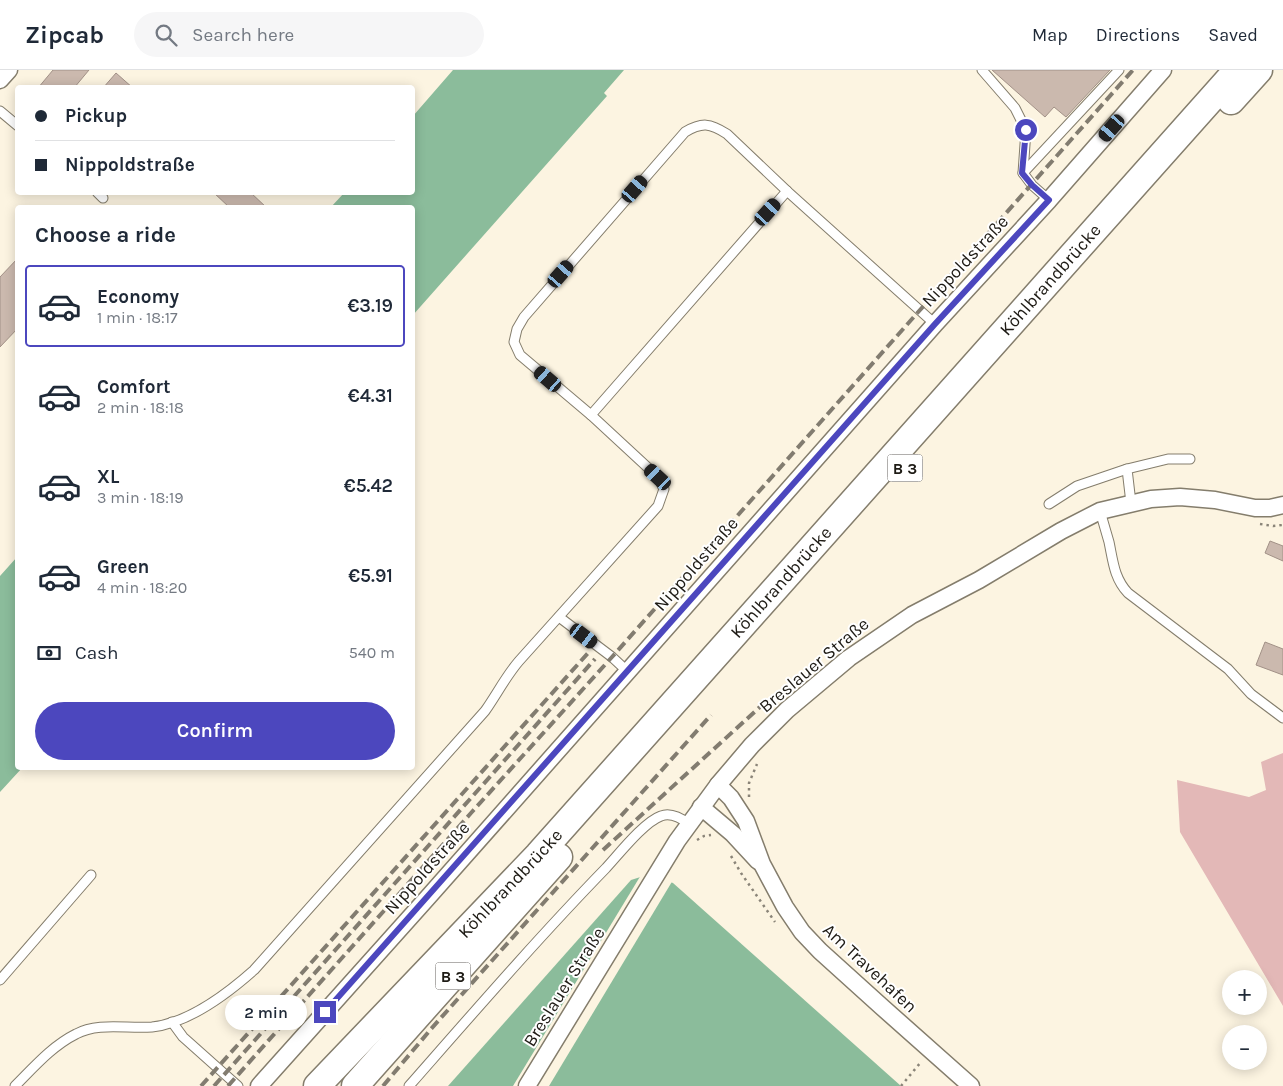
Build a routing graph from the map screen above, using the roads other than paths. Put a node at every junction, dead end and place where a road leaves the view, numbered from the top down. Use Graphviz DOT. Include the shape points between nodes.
graph roads {
  1 [pos="9,70"];
  2 [pos="982,70"];
  3 [pos="1119,70"];
  4 [pos="1163,70"];
  5 [pos="1237,70"];
  6 [pos="1259,70"];
  7 [pos="0,80"];
  8 [pos="0,111"];
  9 [pos="15,124"];
  10 [pos="1022,173"];
  11 [pos="787,190"];
  12 [pos="1049,200"];
  13 [pos="935,324"];
  14 [pos="590,415"];
  15 [pos="1190,459"];
  16 [pos="1127,469"];
  17 [pos="1131,503"];
  18 [pos="1049,504"];
  19 [pos="1283,505"];
  20 [pos="1100,511"];
  21 [pos="559,617"];
  22 [pos="627,671"];
  23 [pos="1283,718"];
  24 [pos="718,785"];
  25 [pos="701,807"];
  26 [pos="689,824"];
  27 [pos="762,864"];
  28 [pos="91,874"];
  29 [pos="0,980"];
  30 [pos="172,1022"];
  31 [pos="15,1086"];
  32 [pos="238,1086"];
  33 [pos="259,1086"];
  34 [pos="317,1086"];
  35 [pos="355,1086"];
  36 [pos="409,1086"];
  37 [pos="527,1086"];
  38 [pos="971,1086"];
  1 -- 7 [label="street"];
  2 -- 10 [label="lane" via="1015,108 1026,130"];
  3 -- 10 [label="lane"];
  4 -- 12 [label="street, Nippoldstraße"];
  5 -- 34 [label="main road, Köhlbrandbrücke / B 3" via="544,848"];
  6 -- 35 [label="main road, Köhlbrandbrücke / B 3"];
  8 -- 9 [label="lane"];
  10 -- 12 [label="lane"];
  11 -- 13 [label="lane"];
  11 -- 14 [label="lane"];
  11 -- 14 [label="lane" via="716,126 696,125 685,132 517,329 514,342 520,355"];
  12 -- 13 [label="street, Nippoldstraße"];
  13 -- 22 [label="street, Nippoldstraße"];
  14 -- 21 [label="lane" via="658,477 664,489 658,506"];
  15 -- 16 [label="lane" via="1168,459"];
  16 -- 17 [label="lane"];
  16 -- 18 [label="lane" via="1077,486"];
  17 -- 19 [label="street, Breslauer Straße" via="1180,497 1255,508"];
  17 -- 20 [label="street, Breslauer Straße"];
  20 -- 23 [label="lane" via="1115,574 1123,588 1228,669 1251,694"];
  20 -- 24 [label="street, Breslauer Straße" via="912,615 870,642 787,710"];
  21 -- 22 [label="lane"];
  21 -- 30 [label="lane" via="506,676 485,711 254,970 215,1001"];
  22 -- 33 [label="street, Nippoldstraße"];
  24 -- 25 [label="street, Breslauer Straße"];
  24 -- 27 [label="street, Am Travehafen" via="746,821"];
  25 -- 26 [label="street, Breslauer Straße"];
  25 -- 27 [label="street, Am Travehafen"];
  26 -- 36 [label="lane" via="667,814 659,816 643,829 564,911"];
  26 -- 37 [label="street, Breslauer Straße" via="685,843"];
  27 -- 38 [label="street, Am Travehafen" via="802,932"];
  28 -- 29 [label="lane"];
  30 -- 31 [label="lane" via="153,1027 107,1027 77,1033 46,1056"];
  30 -- 32 [label="lane" via="183,1037"];
}
